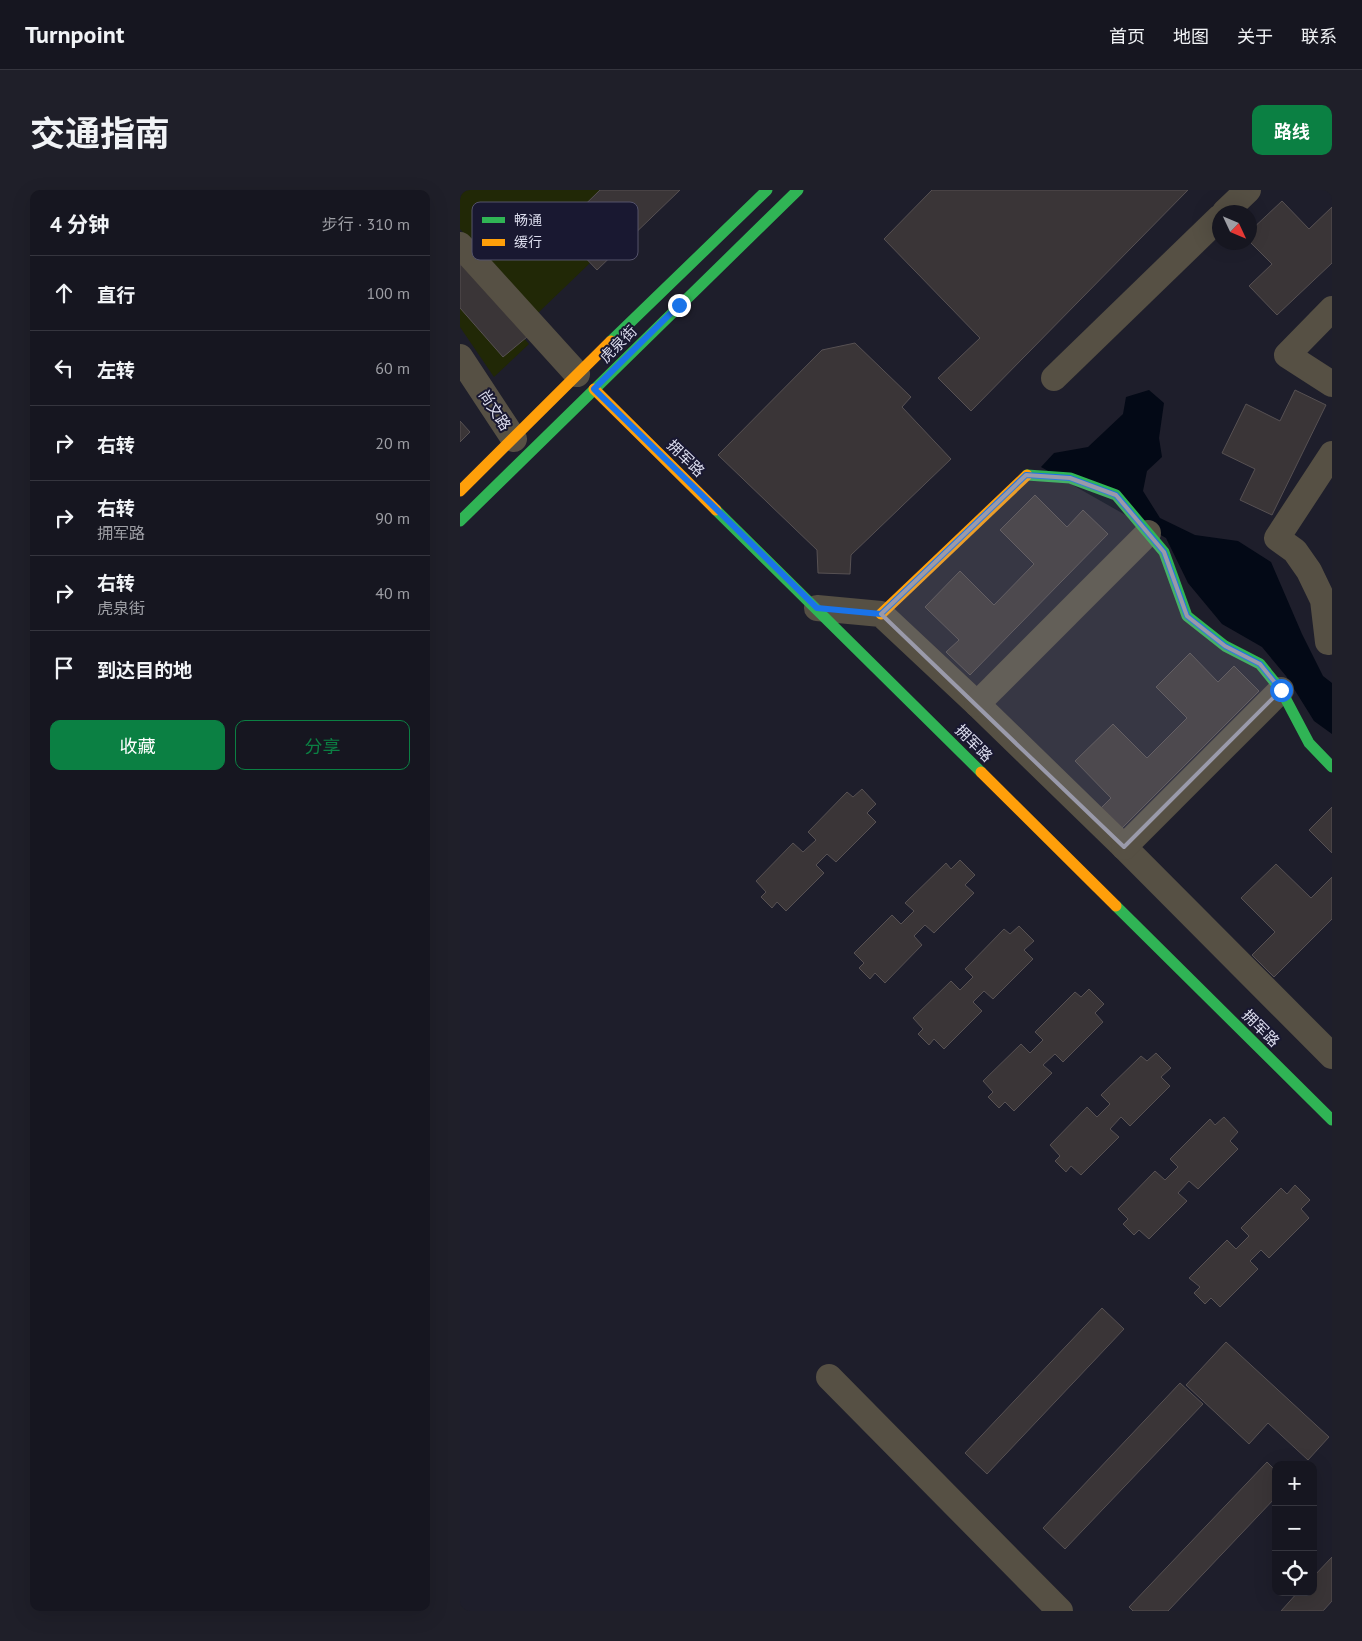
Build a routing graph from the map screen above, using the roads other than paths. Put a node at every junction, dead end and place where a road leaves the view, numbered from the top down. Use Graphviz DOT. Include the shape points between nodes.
graph roads {
  1 [pos="767,190"];
  2 [pos="798,190"];
  3 [pos="1248,190"];
  4 [pos="1232,205"];
  5 [pos="1212,226"];
  6 [pos="460,245"];
  7 [pos="472,258"];
  8 [pos="474,260"];
  9 [pos="1332,309"];
  10 [pos="460,356"];
  11 [pos="1054,378"];
  12 [pos="586,382"];
  13 [pos="1332,384"];
  14 [pos="514,439"];
  15 [pos="1332,454"];
  16 [pos="460,491"];
  17 [pos="460,521"];
  18 [pos="1148,533"];
  19 [pos="817,608"];
  20 [pos="881,614"];
  21 [pos="1328,642"];
  22 [pos="1281,690"];
  23 [pos="977,704"];
  24 [pos="1332,767"];
  25 [pos="1124,847"];
  26 [pos="1332,1056"];
  27 [pos="1332,1120"];
  28 [pos="829,1377"];
  29 [pos="1060,1611"];
  1 -- 12 [label="street, 虎泉街"];
  2 -- 12 [label="street, 虎泉街"];
  3 -- 4 [label="street"];
  5 -- 11 [label="street"];
  6 -- 7 [label="street"];
  8 -- 12 [label="street"];
  9 -- 13 [label="street" via="1287,355"];
  10 -- 14 [label="street, 尚文路"];
  12 -- 14 [label="street, 虎泉街"];
  12 -- 17 [label="street, 虎泉街"];
  12 -- 19 [label="street, 拥军路"];
  14 -- 16 [label="street, 虎泉街"];
  15 -- 21 [label="street" via="1277,538 1295,551 1309,571 1323,600"];
  18 -- 20 [label="street" via="1116,495 1070,478 1026,475"];
  18 -- 22 [label="street" via="1164,552 1187,616 1225,646 1260,664"];
  18 -- 23 [label="street"];
  19 -- 20 [label="street"];
  19 -- 27 [label="street, 拥军路"];
  20 -- 23 [label="street"];
  22 -- 24 [label="street" via="1309,742"];
  22 -- 25 [label="street"];
  23 -- 25 [label="street"];
  25 -- 26 [label="street"];
  28 -- 29 [label="street"];
}
